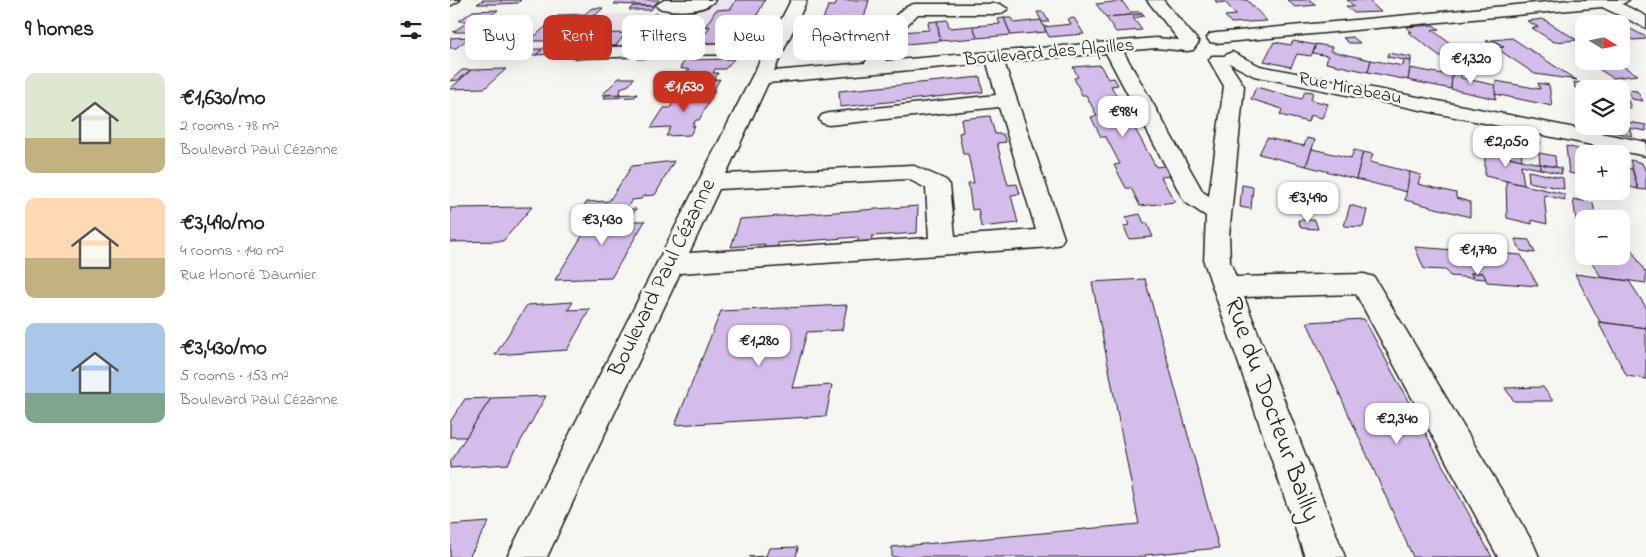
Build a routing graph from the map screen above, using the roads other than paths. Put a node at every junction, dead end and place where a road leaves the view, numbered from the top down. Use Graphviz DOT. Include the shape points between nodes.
graph roads {
  1 [pos="707,0"];
  2 [pos="799,0"];
  3 [pos="1155,0"];
  4 [pos="1609,1"];
  5 [pos="664,6"];
  6 [pos="1000,9"];
  7 [pos="1646,23"];
  8 [pos="783,33"];
  9 [pos="1216,38"];
  10 [pos="1188,44"];
  11 [pos="1112,47"];
  12 [pos="715,49"];
  13 [pos="612,52"];
  14 [pos="994,58"];
  15 [pos="1225,59"];
  16 [pos="770,60"];
  17 [pos="871,69"];
  18 [pos="761,78"];
  19 [pos="1006,100"];
  20 [pos="828,118"];
  21 [pos="1646,149"];
  22 [pos="710,182"];
  23 [pos="1219,214"];
  24 [pos="943,245"];
  25 [pos="670,264"];
  26 [pos="1221,274"];
  27 [pos="527,557"];
  28 [pos="1325,557"];
  29 [pos="1519,557"];
  1 -- 5 [label="street" via="693,5"];
  2 -- 8 [label="street, Boulevard Paul Cézanne"];
  3 -- 10 [label="street"];
  4 -- 7 [label="street"];
  4 -- 9 [label="street"];
  6 -- 17 [label="street" via="914,9 900,22"];
  9 -- 10 [label="street" via="1201,38"];
  9 -- 15 [label="street" via="1236,46 1238,51"];
  10 -- 11 [label="street, Boulevard des Alpilles"];
  10 -- 15 [label="street, Rue Mirabeau" via="1188,50 1199,57"];
  11 -- 14 [label="street, Boulevard des Alpilles"];
  11 -- 23 [label="street" via="1194,197"];
  12 -- 13 [label="street"];
  14 -- 17 [label="street, Boulevard des Alpilles"];
  14 -- 19 [label="street"];
  15 -- 21 [label="street, Rue Mirabeau" via="1254,70"];
  15 -- 23 [label="street" via="1234,86"];
  16 -- 18 [label="street, Boulevard Paul Cézanne"];
  17 -- 18 [label="street, Boulevard des Alpilles"];
  18 -- 22 [label="street, Boulevard Paul Cézanne"];
  19 -- 20 [label="street"];
  19 -- 24 [label="street" via="1051,238"];
  22 -- 24 [label="street" via="912,172 938,185"];
  22 -- 25 [label="street, Boulevard Paul Cézanne"];
  23 -- 26 [label="street"];
  24 -- 25 [label="street"];
  25 -- 27 [label="street, Boulevard Paul Cézanne"];
  26 -- 28 [label="street, Rue du Docteur Bailly"];
  26 -- 29 [label="street" via="1364,284"];
}
